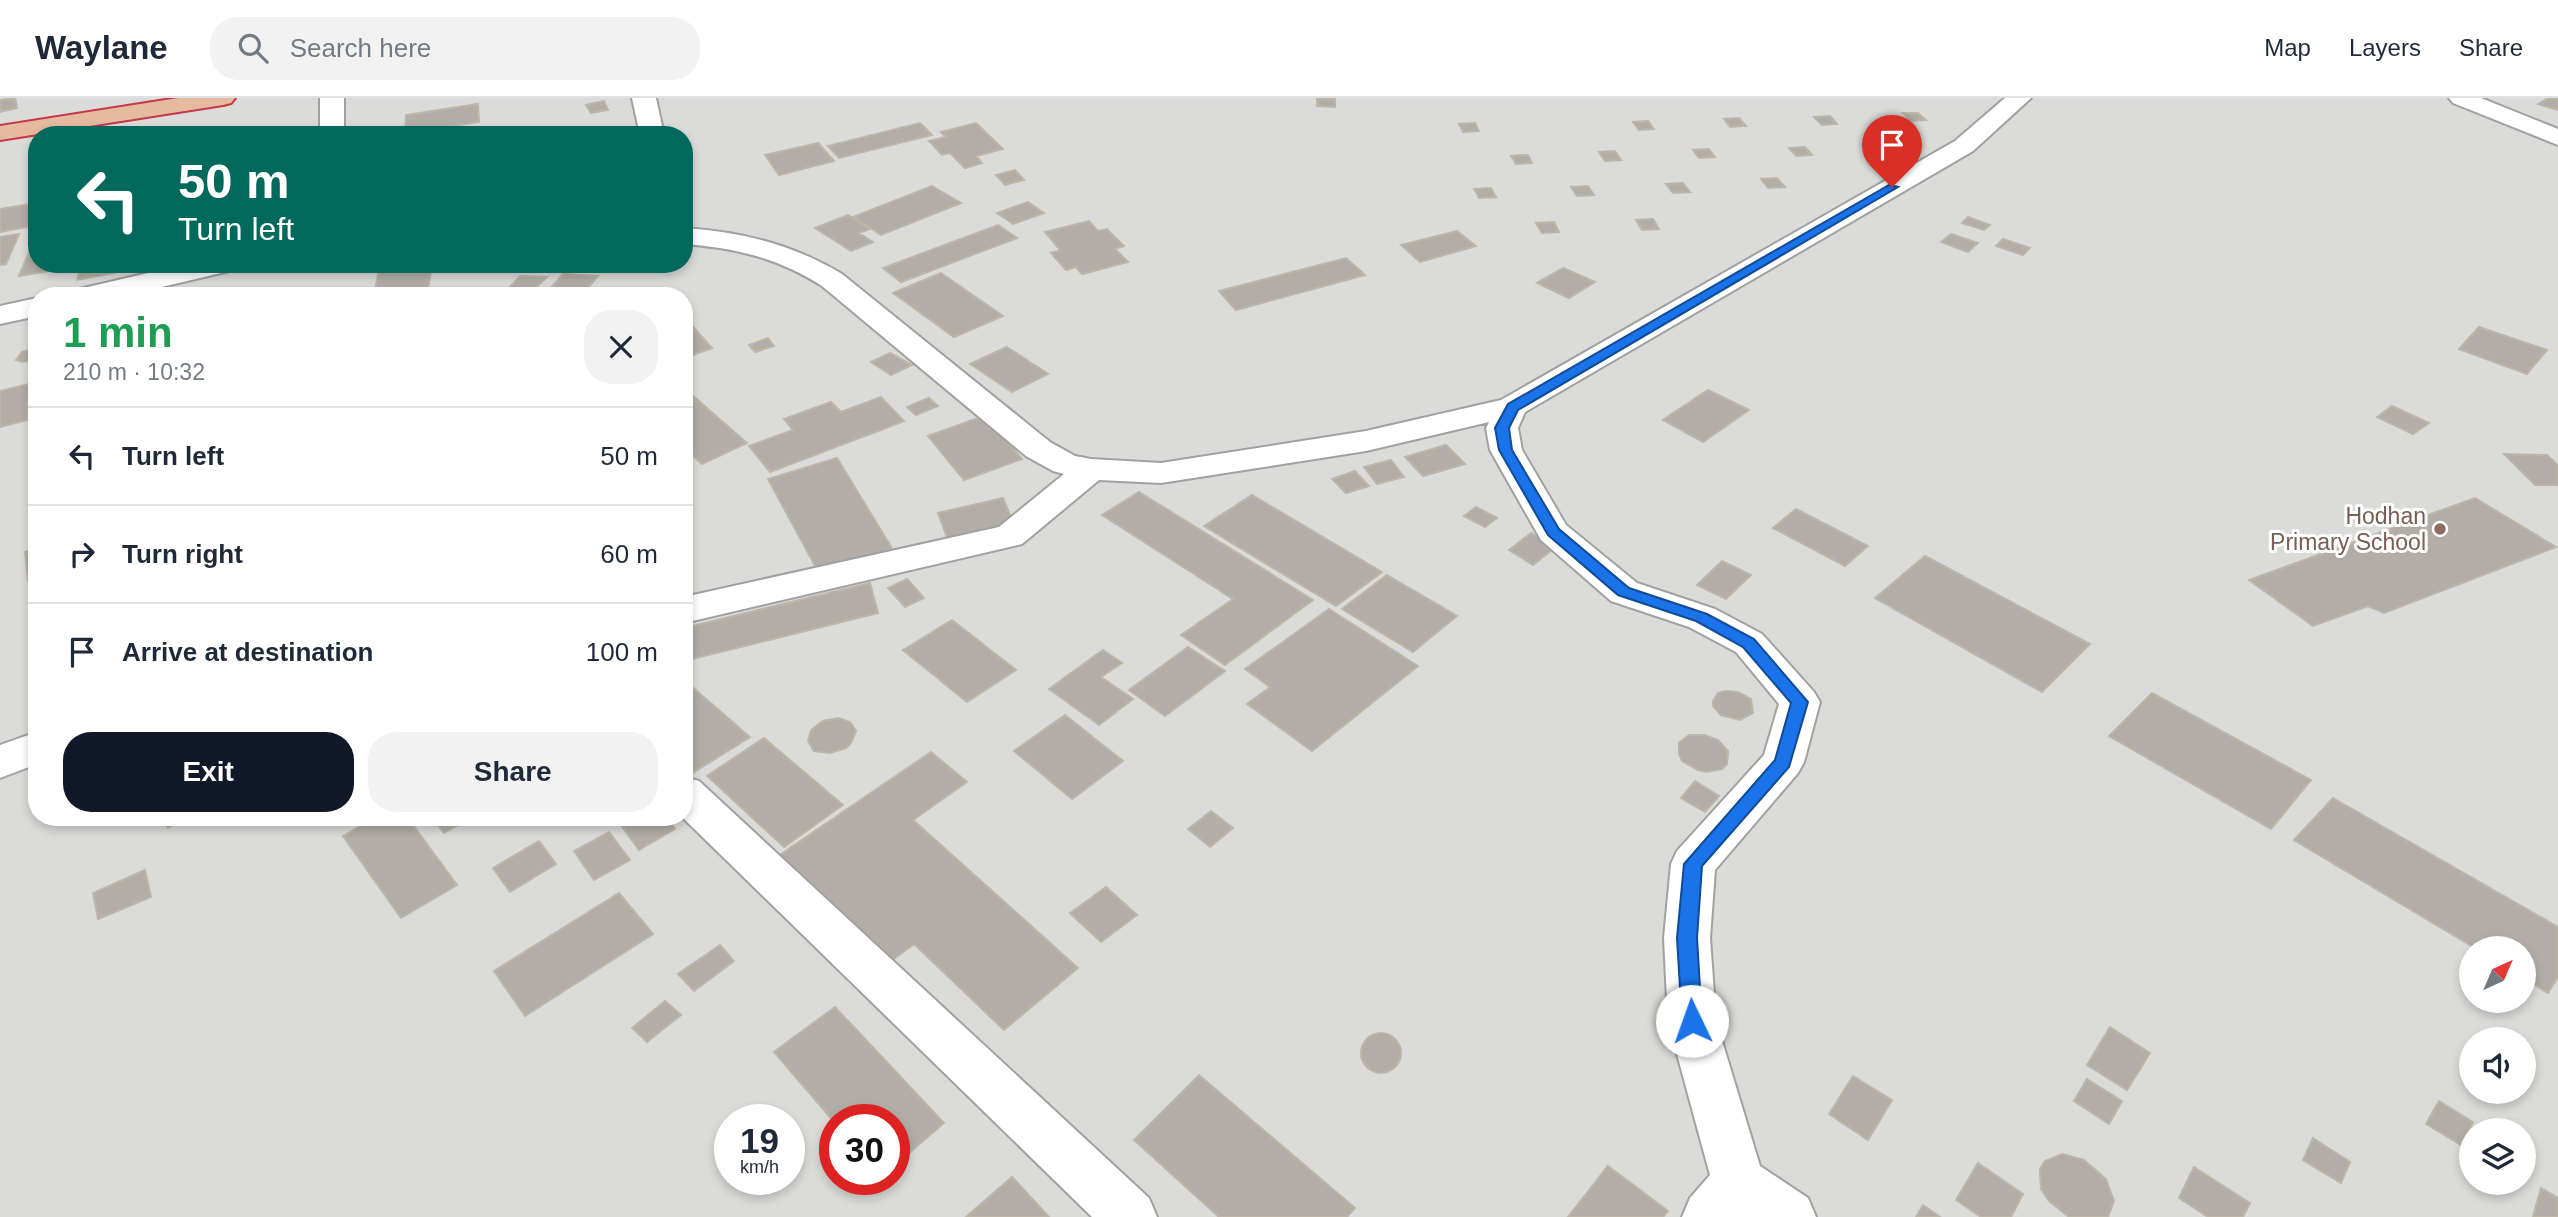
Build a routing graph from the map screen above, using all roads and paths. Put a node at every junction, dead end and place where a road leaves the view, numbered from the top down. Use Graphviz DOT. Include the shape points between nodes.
graph roads {
  1 [pos="223,98"];
  2 [pos="332,98"];
  3 [pos="644,98"];
  4 [pos="2019,98"];
  5 [pos="2461,98"];
  6 [pos="45,126"];
  7 [pos="332,126"];
  8 [pos="650,126"];
  9 [pos="28,129"];
  10 [pos="0,133"];
  11 [pos="2558,138"];
  12 [pos="693,237"];
  13 [pos="186,273"];
  14 [pos="124,287"];
  15 [pos="28,309"];
  16 [pos="0,315"];
  17 [pos="1512,407"];
  18 [pos="1091,469"];
  19 [pos="693,608"];
  20 [pos="28,751"];
  21 [pos="0,762"];
  22 [pos="693,802"];
  23 [pos="1723,1200"];
  24 [pos="1130,1217"];
  25 [pos="1789,1217"];
  1 -- 6 [label="highway"];
  2 -- 7 [label="street"];
  3 -- 8 [label="street"];
  4 -- 17 [label="street" via="1964,146"];
  5 -- 11 [label="street"];
  9 -- 10 [label="highway"];
  12 -- 18 [label="street" via="785,253 807,264 1038,449 1065,464"];
  13 -- 14 [label="street"];
  15 -- 16 [label="street"];
  17 -- 18 [label="street" via="1366,441 1161,473"];
  17 -- 23 [label="street" via="1502,428 1506,450 1553,532 1624,592 1702,618 1749,643 1800,702 1783,762 1693,864 1687,938 1692,1021"];
  18 -- 19 [label="street" via="1010,536"];
  20 -- 21 [label="street"];
  22 -- 24 [label="street"];
  23 -- 25 [label="street"];
}
